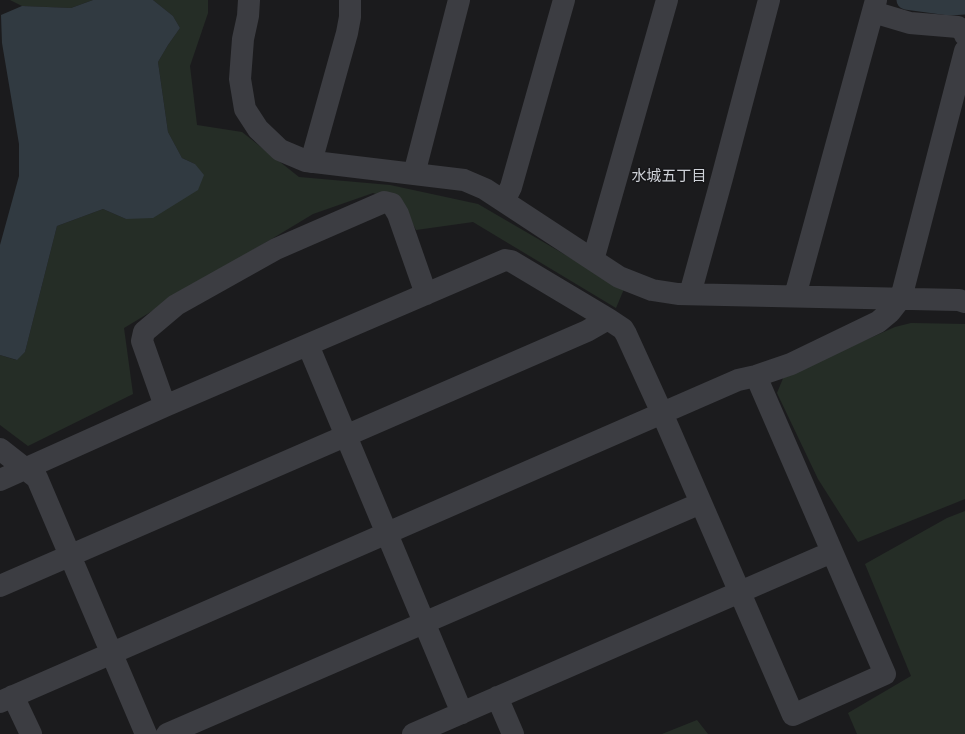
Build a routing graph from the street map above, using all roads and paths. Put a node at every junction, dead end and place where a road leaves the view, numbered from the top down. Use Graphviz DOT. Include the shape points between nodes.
graph roads {
  1 [pos="249,0"];
  2 [pos="350,0"];
  3 [pos="459,0"];
  4 [pos="564,0"];
  5 [pos="667,0"];
  6 [pos="769,0"];
  7 [pos="875,6"];
  8 [pos="965,34"];
  9 [pos="965,51"];
  10 [pos="311,162"];
  11 [pos="414,174"];
  12 [pos="504,201"];
  13 [pos="593,260"];
  14 [pos="426,294"];
  15 [pos="690,294"];
  16 [pos="795,296"];
  17 [pos="901,298"];
  18 [pos="965,302"];
  19 [pos="608,319"];
  20 [pos="308,344"];
  21 [pos="756,376"];
  22 [pos="166,406"];
  23 [pos="662,413"];
  24 [pos="346,436"];
  25 [pos="0,450"];
  26 [pos="25,468"];
  27 [pos="0,480"];
  28 [pos="701,503"];
  29 [pos="387,533"];
  30 [pos="832,552"];
  31 [pos="70,556"];
  32 [pos="0,586"];
  33 [pos="740,592"];
  34 [pos="424,622"];
  35 [pos="112,653"];
  36 [pos="498,697"];
  37 [pos="7,699"];
  38 [pos="462,713"];
  39 [pos="31,734"];
  40 [pos="146,734"];
  41 [pos="167,734"];
  42 [pos="413,734"];
  43 [pos="514,734"];
  1 -- 10 [label="street" via="240,79 245,109 258,129 280,150"];
  2 -- 10 [label="street" via="347,33"];
  3 -- 11 [label="street"];
  4 -- 12 [label="street" via="511,187"];
  5 -- 13 [label="street"];
  6 -- 15 [label="street"];
  7 -- 8 [label="street" via="910,23 958,27"];
  7 -- 16 [label="street"];
  9 -- 17 [label="street"];
  10 -- 11 [label="street"];
  11 -- 12 [label="street" via="464,180"];
  12 -- 13 [label="street"];
  13 -- 15 [label="street" via="619,277 652,290"];
  14 -- 19 [label="street" via="504,260 511,261"];
  14 -- 20 [label="street"];
  14 -- 22 [label="street" via="398,214 392,204 384,202 269,253 176,305 144,332 142,341"];
  15 -- 16 [label="street"];
  16 -- 17 [label="street"];
  17 -- 18 [label="street"];
  17 -- 21 [label="street" via="878,322 791,364"];
  19 -- 23 [label="street" via="626,334"];
  19 -- 24 [label="street" via="587,332"];
  20 -- 22 [label="street"];
  20 -- 24 [label="street"];
  21 -- 23 [label="street" via="738,380"];
  21 -- 30 [label="street"];
  22 -- 26 [label="street"];
  23 -- 28 [label="street"];
  23 -- 29 [label="street"];
  24 -- 29 [label="street"];
  24 -- 31 [label="street"];
  25 -- 26 [label="street"];
  26 -- 27 [label="street"];
  26 -- 31 [label="street" via="36,478"];
  28 -- 33 [label="street"];
  28 -- 34 [label="street"];
  29 -- 34 [label="street"];
  29 -- 35 [label="street"];
  30 -- 33 [label="street"];
  30 -- 33 [label="street" via="885,674 793,715"];
  31 -- 32 [label="street"];
  31 -- 35 [label="street"];
  33 -- 36 [label="street"];
  34 -- 38 [label="street"];
  34 -- 41 [label="street"];
  35 -- 37 [label="street"];
  35 -- 40 [label="street"];
  36 -- 38 [label="street"];
  36 -- 43 [label="street"];
  37 -- 39 [label="street"];
  38 -- 42 [label="street"];
}
